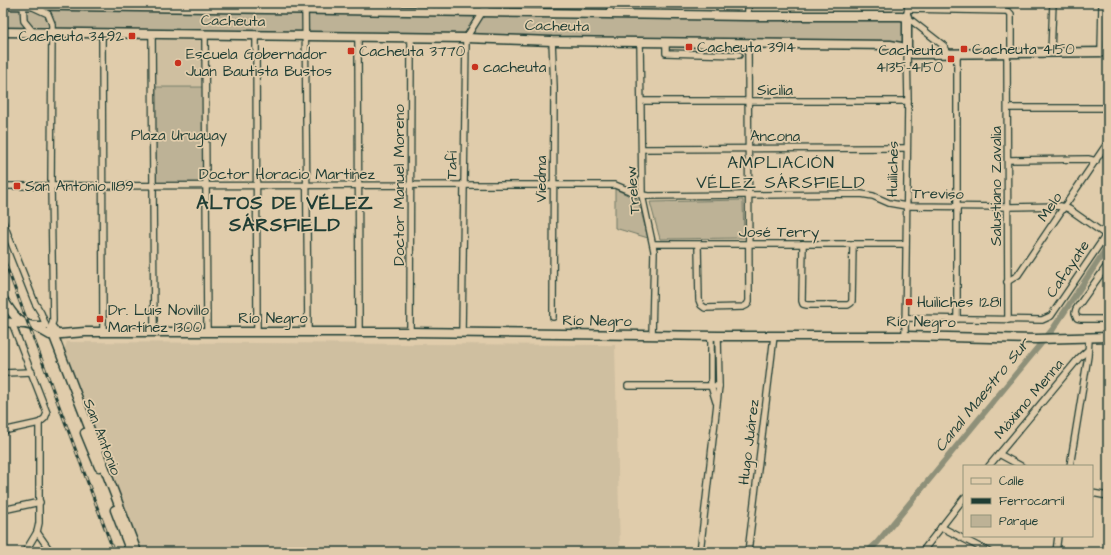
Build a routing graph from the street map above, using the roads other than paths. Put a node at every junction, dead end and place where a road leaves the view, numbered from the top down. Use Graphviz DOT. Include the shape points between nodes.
graph roads {
  1 [pos="482,3"];
  2 [pos="488,3"];
  3 [pos="610,3"];
  4 [pos="748,3"];
  5 [pos="1053,3"];
  6 [pos="1102,3"];
  7 [pos="3,5"];
  8 [pos="26,5"];
  9 [pos="175,5"];
  10 [pos="305,6"];
  11 [pos="388,7"];
  12 [pos="429,7"];
  13 [pos="908,10"];
  14 [pos="482,12"];
  15 [pos="610,14"];
  16 [pos="748,16"];
  17 [pos="3,32"];
  18 [pos="33,32"];
  19 [pos="52,32"];
  20 [pos="102,33"];
  21 [pos="152,34"];
  22 [pos="205,35"];
  23 [pos="256,36"];
  24 [pos="306,36"];
  25 [pos="358,37"];
  26 [pos="411,38"];
  27 [pos="466,38"];
  28 [pos="552,41"];
  29 [pos="640,42"];
  30 [pos="666,42"];
  31 [pos="748,43"];
  32 [pos="907,50"];
  33 [pos="1052,52"];
  34 [pos="1105,52"];
  35 [pos="1009,53"];
  36 [pos="953,54"];
  37 [pos="738,55"];
  38 [pos="642,101"];
  39 [pos="908,101"];
  40 [pos="748,102"];
  41 [pos="1008,108"];
  42 [pos="1108,108"];
  43 [pos="1108,142"];
  44 [pos="748,148"];
  45 [pos="907,148"];
  46 [pos="642,149"];
  47 [pos="1008,160"];
  48 [pos="1096,161"];
  49 [pos="553,185"];
  50 [pos="572,185"];
  51 [pos="3,186"];
  52 [pos="51,186"];
  53 [pos="102,186"];
  54 [pos="153,186"];
  55 [pos="206,186"];
  56 [pos="257,186"];
  57 [pos="307,186"];
  58 [pos="358,186"];
  59 [pos="411,186"];
  60 [pos="464,186"];
  61 [pos="749,194"];
  62 [pos="642,195"];
  63 [pos="906,206"];
  64 [pos="957,207"];
  65 [pos="1008,207"];
  66 [pos="1065,207"];
  67 [pos="3,222"];
  68 [pos="1107,233"];
  69 [pos="653,244"];
  70 [pos="749,244"];
  71 [pos="803,244"];
  72 [pos="853,244"];
  73 [pos="906,244"];
  74 [pos="698,245"];
  75 [pos="1108,264"];
  76 [pos="1007,282"];
  77 [pos="3,300"];
  78 [pos="553,316"];
  79 [pos="905,318"];
  80 [pos="957,319"];
  81 [pos="1047,319"];
  82 [pos="1108,319"];
  83 [pos="1008,320"];
  84 [pos="3,322"];
  85 [pos="12,323"];
  86 [pos="26,324"];
  87 [pos="50,330"];
  88 [pos="103,332"];
  89 [pos="154,332"];
  90 [pos="207,332"];
  91 [pos="257,332"];
  92 [pos="308,332"];
  93 [pos="359,332"];
  94 [pos="410,332"];
  95 [pos="462,333"];
  96 [pos="652,335"];
  97 [pos="714,336"];
  98 [pos="774,336"];
  99 [pos="905,336"];
  100 [pos="1108,337"];
  101 [pos="1089,338"];
  102 [pos="1088,350"];
  103 [pos="32,372"];
  104 [pos="3,373"];
  105 [pos="628,386"];
  106 [pos="711,386"];
  107 [pos="719,386"];
  108 [pos="716,404"];
  109 [pos="39,423"];
  110 [pos="3,431"];
  111 [pos="999,454"];
  112 [pos="990,465"];
  113 [pos="1019,465"];
  114 [pos="1070,465"];
  115 [pos="1093,493"];
  116 [pos="1108,496"];
  117 [pos="963,499"];
  118 [pos="40,502"];
  119 [pos="3,510"];
  120 [pos="941,527"];
  121 [pos="37,532"];
  122 [pos="1057,537"];
  123 [pos="25,552"];
  124 [pos="52,552"];
  125 [pos="131,552"];
  126 [pos="137,552"];
  127 [pos="700,552"];
  128 [pos="748,552"];
  129 [pos="922,552"];
  130 [pos="989,552"];
  131 [pos="1056,552"];
  1 -- 14 [label="street"];
  2 -- 14 [label="street"];
  3 -- 15 [label="street"];
  4 -- 16 [label="street"];
  5 -- 33 [label="street"];
  6 -- 34 [label="street"];
  7 -- 8 [label="street, Cacheuta"];
  8 -- 9 [label="street, Cacheuta"];
  8 -- 18 [label="street" via="24,21"];
  8 -- 19 [label="street" via="48,14"];
  9 -- 10 [label="street, Cacheuta"];
  10 -- 11 [label="street, Cacheuta"];
  10 -- 24 [label="street"];
  11 -- 12 [label="street, Cacheuta"];
  12 -- 14 [label="street, Cacheuta"];
  13 -- 16 [label="street, Cacheuta" via="901,16"];
  13 -- 32 [label="street, Huiliches"];
  13 -- 35 [label="street, Salustiano Zavalia" via="1010,12"];
  13 -- 36 [label="street"];
  14 -- 15 [label="street, Cacheuta"];
  14 -- 27 [label="street"];
  15 -- 16 [label="street, Cacheuta"];
  17 -- 18 [label="street, Cacheuta"];
  18 -- 19 [label="street, Cacheuta"];
  19 -- 20 [label="street, Cacheuta"];
  19 -- 52 [label="street"];
  20 -- 21 [label="street, Cacheuta"];
  20 -- 53 [label="street"];
  21 -- 22 [label="street, Cacheuta"];
  21 -- 54 [label="street"];
  22 -- 23 [label="street, Cacheuta"];
  22 -- 55 [label="street"];
  23 -- 24 [label="street, Cacheuta"];
  23 -- 56 [label="street"];
  24 -- 25 [label="street, Cacheuta"];
  24 -- 57 [label="street"];
  25 -- 26 [label="street, Cacheuta"];
  25 -- 58 [label="street"];
  26 -- 27 [label="street, Cacheuta"];
  26 -- 59 [label="street, Doctor Manuel Moreno"];
  27 -- 28 [label="street, Cacheuta"];
  27 -- 60 [label="street, Tafí"];
  28 -- 29 [label="street, Cacheuta"];
  28 -- 49 [label="street, Viedma"];
  29 -- 30 [label="street, Cacheuta"];
  29 -- 38 [label="street, Trelew"];
  30 -- 31 [label="street, Cacheuta"];
  30 -- 37 [label="street" via="666,53"];
  31 -- 32 [label="street, Cacheuta" via="890,45"];
  31 -- 40 [label="street"];
  32 -- 36 [label="street, Cacheuta" via="912,54"];
  32 -- 39 [label="street, Huiliches"];
  33 -- 34 [label="street, Cacheuta"];
  33 -- 35 [label="street, Cacheuta"];
  35 -- 36 [label="street, Cacheuta"];
  35 -- 41 [label="street, Salustiano Zavalia"];
  36 -- 64 [label="street"];
  38 -- 40 [label="street, Sicilia"];
  38 -- 46 [label="street, Trelew"];
  39 -- 40 [label="street, Sicilia"];
  39 -- 45 [label="street, Huiliches"];
  40 -- 44 [label="street"];
  41 -- 42 [label="street"];
  41 -- 47 [label="street, Salustiano Zavalia"];
  43 -- 48 [label="street, Melo"];
  44 -- 45 [label="street, Ancona"];
  44 -- 46 [label="street, Ancona"];
  44 -- 61 [label="street"];
  45 -- 63 [label="street, Huiliches"];
  46 -- 62 [label="street, Trelew"];
  47 -- 48 [label="street"];
  47 -- 65 [label="street, Salustiano Zavalia"];
  48 -- 66 [label="street, Melo"];
  49 -- 50 [label="street, Doctor Horacio Martinez"];
  49 -- 60 [label="street, Doctor Horacio Martinez"];
  49 -- 78 [label="street, Viedma"];
  50 -- 62 [label="street, Treviso" via="615,185"];
  51 -- 52 [label="street, Doctor Horacio Martinez"];
  52 -- 53 [label="street, Doctor Horacio Martinez"];
  52 -- 87 [label="street" via="53,321"];
  53 -- 54 [label="street, Doctor Horacio Martinez"];
  53 -- 88 [label="street"];
  54 -- 55 [label="street, Doctor Horacio Martinez"];
  54 -- 89 [label="street"];
  55 -- 56 [label="street, Doctor Horacio Martinez"];
  55 -- 90 [label="street"];
  56 -- 57 [label="street, Doctor Horacio Martinez"];
  56 -- 91 [label="street"];
  57 -- 58 [label="street, Doctor Horacio Martinez"];
  57 -- 92 [label="street"];
  58 -- 59 [label="street, Doctor Horacio Martinez"];
  58 -- 93 [label="street"];
  59 -- 60 [label="street, Doctor Horacio Martinez"];
  59 -- 94 [label="street, Doctor Manuel Moreno"];
  60 -- 95 [label="street, Tafí"];
  61 -- 62 [label="street, Treviso"];
  61 -- 63 [label="street, Treviso" via="861,194"];
  61 -- 70 [label="street"];
  62 -- 69 [label="street, Trelew"];
  63 -- 64 [label="street, Treviso"];
  63 -- 73 [label="street, Huiliches"];
  64 -- 65 [label="street, Treviso"];
  64 -- 80 [label="street"];
  65 -- 66 [label="street, Treviso"];
  65 -- 76 [label="street, Salustiano Zavalia"];
  66 -- 68 [label="street"];
  66 -- 76 [label="street, Melo" via="1018,275"];
  67 -- 87 [label="street, San Antonio" via="35,303"];
  68 -- 81 [label="street, Cafayate"];
  69 -- 74 [label="street, José Terry"];
  69 -- 96 [label="street, Trelew"];
  70 -- 71 [label="street, José Terry"];
  70 -- 74 [label="street, José Terry"];
  70 -- 74 [label="street" via="747,305 705,308 699,300"];
  71 -- 72 [label="street, José Terry"];
  71 -- 72 [label="street" via="803,304 851,303"];
  72 -- 73 [label="street, José Terry"];
  73 -- 79 [label="street, Huiliches"];
  75 -- 82 [label="street, Cafayate" via="1076,309 1075,316 1081,319"];
  76 -- 83 [label="street, Salustiano Zavalia"];
  77 -- 86 [label="street, Río Negro" via="16,318"];
  79 -- 80 [label="street, Río Negro"];
  79 -- 99 [label="street, Huiliches"];
  80 -- 83 [label="street, Río Negro"];
  81 -- 83 [label="street, Río Negro"];
  84 -- 85 [label="street, Río Negro"];
  85 -- 86 [label="street, Río Negro"];
  85 -- 103 [label="street"];
  86 -- 87 [label="street, Río Negro"];
  87 -- 88 [label="street, Río Negro"];
  87 -- 125 [label="street, San Antonio" via="77,410"];
  87 -- 126 [label="street, San Antonio"];
  88 -- 89 [label="street, Río Negro"];
  89 -- 90 [label="street, Río Negro"];
  90 -- 91 [label="street, Río Negro"];
  91 -- 92 [label="street, Río Negro"];
  92 -- 93 [label="street, Río Negro"];
  93 -- 94 [label="street, Río Negro"];
  94 -- 95 [label="street, Río Negro"];
  95 -- 96 [label="street, Río Negro"];
  96 -- 97 [label="street, Río Negro"];
  97 -- 98 [label="street, Río Negro"];
  97 -- 106 [label="street"];
  97 -- 107 [label="street"];
  98 -- 99 [label="street, Río Negro"];
  98 -- 128 [label="street, Hugo Juárez"];
  99 -- 101 [label="street, Río Negro"];
  100 -- 101 [label="street, Río Negro"];
  101 -- 102 [label="street"];
  102 -- 111 [label="street, Máximo Menna"];
  102 -- 114 [label="street"];
  103 -- 104 [label="street"];
  103 -- 109 [label="street" via="47,413"];
  105 -- 106 [label="street"];
  106 -- 107 [label="street"];
  106 -- 108 [label="street"];
  107 -- 108 [label="street"];
  108 -- 127 [label="street"];
  109 -- 110 [label="street"];
  109 -- 118 [label="street"];
  111 -- 112 [label="street, Máximo Menna"];
  111 -- 113 [label="street"];
  115 -- 116 [label="street"];
  117 -- 120 [label="street"];
  118 -- 119 [label="street"];
  118 -- 121 [label="street"];
  120 -- 129 [label="street"];
  120 -- 130 [label="street"];
  121 -- 123 [label="street"];
  121 -- 124 [label="street"];
  122 -- 131 [label="street"];
}
